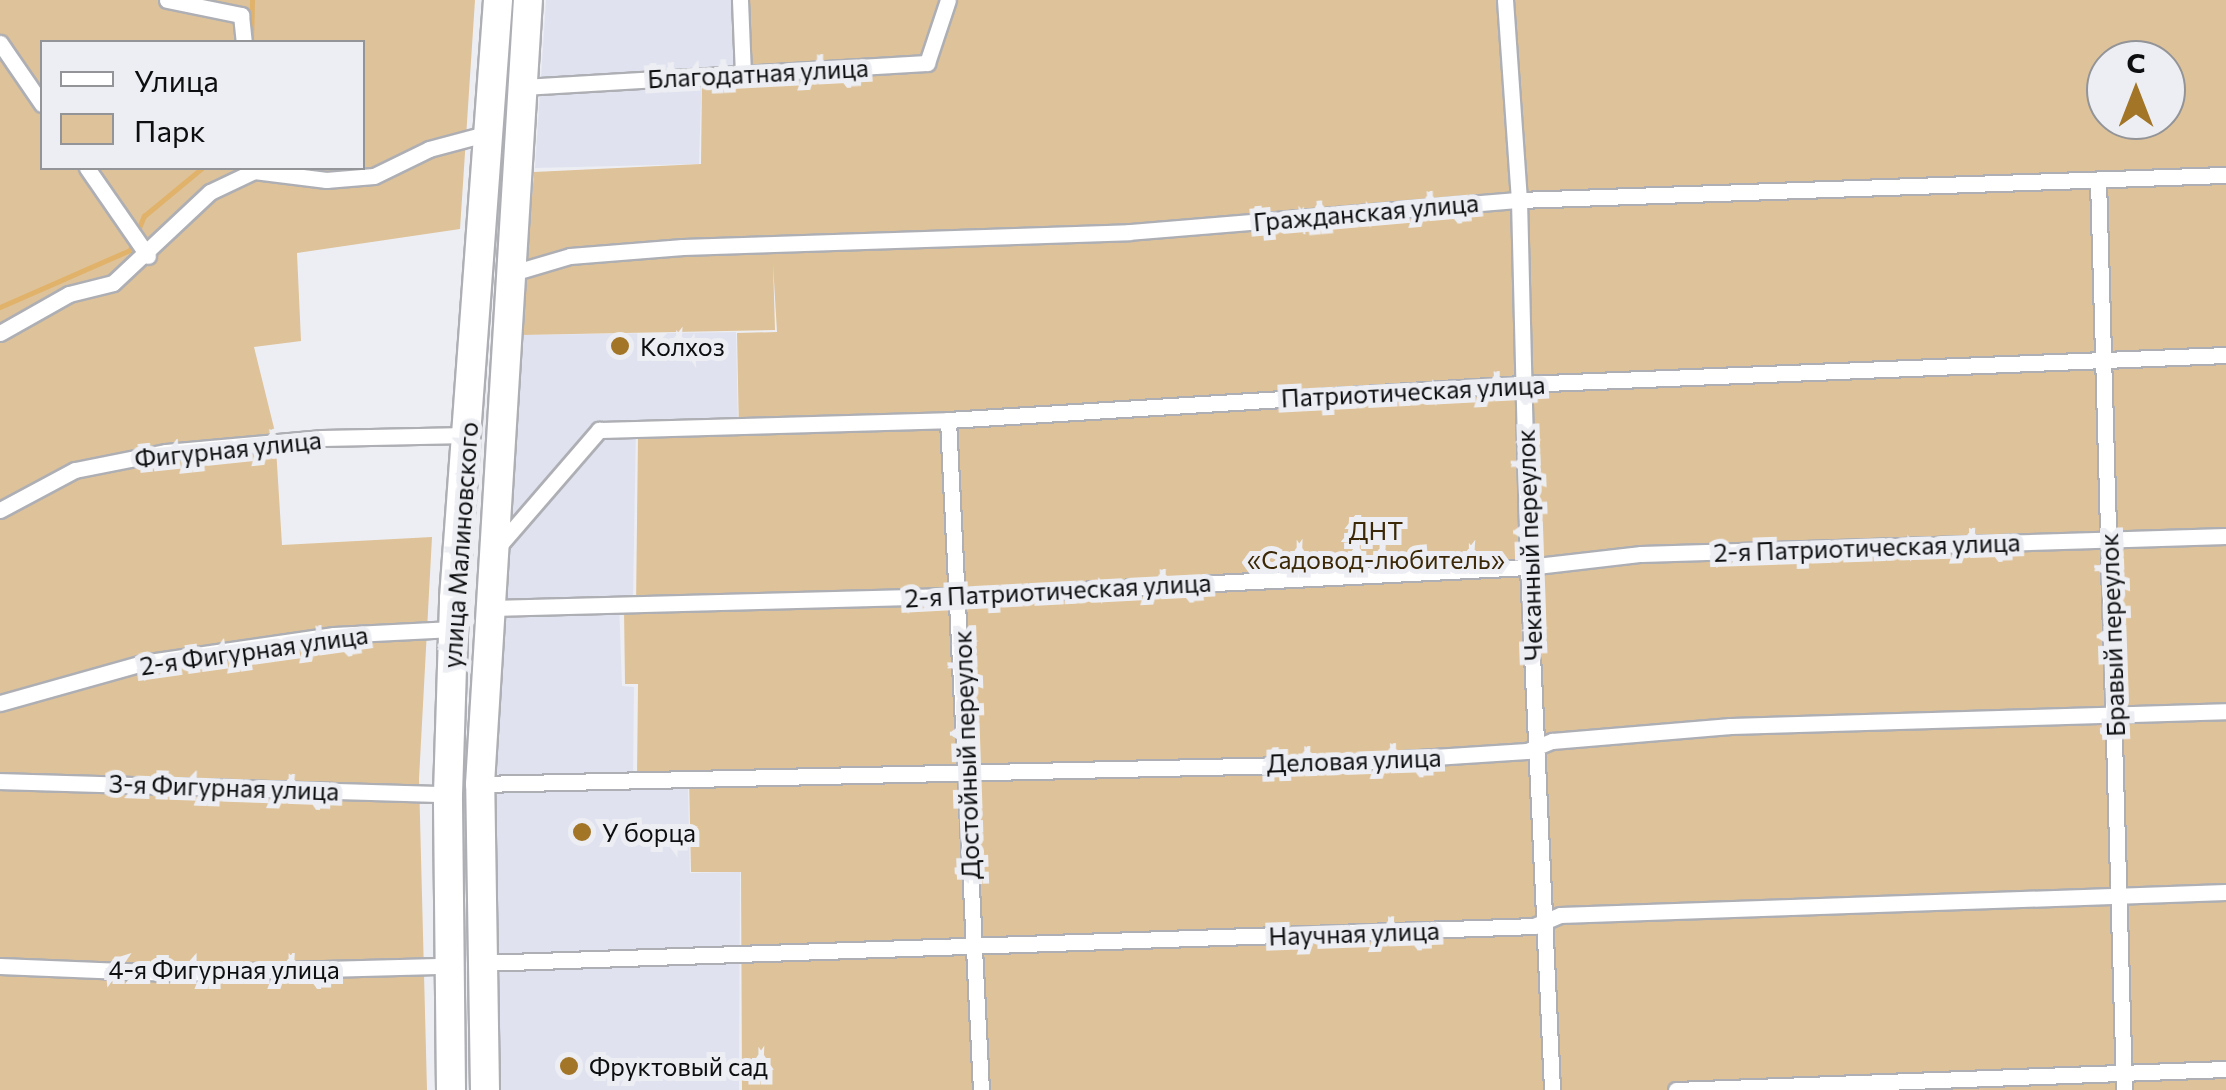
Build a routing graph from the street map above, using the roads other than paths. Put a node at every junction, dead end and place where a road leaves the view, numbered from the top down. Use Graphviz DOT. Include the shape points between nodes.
graph roads {
  1 [pos="167,0"];
  2 [pos="498,0"];
  3 [pos="528,0"];
  4 [pos="740,0"];
  5 [pos="948,0"];
  6 [pos="1505,0"];
  7 [pos="244,40"];
  8 [pos="0,43"];
  9 [pos="743,74"];
  10 [pos="522,87"];
  11 [pos="40,101"];
  12 [pos="489,133"];
  13 [pos="87,170"];
  14 [pos="252,170"];
  15 [pos="261,170"];
  16 [pos="2226,175"];
  17 [pos="2098,180"];
  18 [pos="1519,200"];
  19 [pos="148,256"];
  20 [pos="509,274"];
  21 [pos="0,333"];
  22 [pos="2226,355"];
  23 [pos="2102,358"];
  24 [pos="1522,384"];
  25 [pos="948,420"];
  26 [pos="467,435"];
  27 [pos="0,510"];
  28 [pos="2226,536"];
  29 [pos="2109,539"];
  30 [pos="492,554"];
  31 [pos="1528,567"];
  32 [pos="961,596"];
  33 [pos="489,608"];
  34 [pos="453,629"];
  35 [pos="0,704"];
  36 [pos="2226,711"];
  37 [pos="2114,716"];
  38 [pos="1538,746"];
  39 [pos="967,774"];
  40 [pos="0,781"];
  41 [pos="480,784"];
  42 [pos="448,794"];
  43 [pos="2226,892"];
  44 [pos="2118,897"];
  45 [pos="1546,921"];
  46 [pos="972,949"];
  47 [pos="480,963"];
  48 [pos="0,966"];
  49 [pos="447,966"];
  50 [pos="2226,1069"];
  51 [pos="2124,1082"];
  52 [pos="452,1090"];
  53 [pos="485,1090"];
  54 [pos="981,1090"];
  55 [pos="1552,1090"];
  56 [pos="1676,1090"];
  1 -- 7 [label="street" via="242,15"];
  2 -- 12 [label="highway, улица Малиновского"];
  3 -- 10 [label="highway, улица Малиновского"];
  4 -- 9 [label="street"];
  5 -- 9 [label="street, Благодатная улица" via="927,63"];
  6 -- 18 [label="street, Чеканный переулок"];
  8 -- 11 [label="street"];
  9 -- 10 [label="street, Благодатная улица"];
  10 -- 20 [label="highway, улица Малиновского"];
  12 -- 15 [label="street" via="428,149 374,176 326,180"];
  12 -- 26 [label="highway, улица Малиновского"];
  13 -- 19 [label="street"];
  14 -- 19 [label="street" via="210,192"];
  16 -- 17 [label="street, Гражданская улица"];
  17 -- 18 [label="street, Гражданская улица"];
  17 -- 23 [label="street, Бравый переулок"];
  18 -- 20 [label="street, Гражданская улица" via="1129,232 683,247 570,256"];
  18 -- 24 [label="street, Чеканный переулок"];
  19 -- 21 [label="street" via="113,283 69,294"];
  20 -- 30 [label="highway, улица Малиновского"];
  22 -- 23 [label="street, Патриотическая улица"];
  23 -- 24 [label="street, Патриотическая улица"];
  23 -- 29 [label="street, Бравый переулок"];
  24 -- 25 [label="street, Патриотическая улица"];
  24 -- 31 [label="street, Чеканный переулок"];
  25 -- 30 [label="street, Патриотическая улица" via="600,430"];
  25 -- 32 [label="street, Достойный переулок"];
  26 -- 27 [label="street, Фигурная улица" via="322,438 166,452 75,470"];
  26 -- 34 [label="highway, улица Малиновского"];
  28 -- 29 [label="street, 2-я Патриотическая улица"];
  29 -- 31 [label="street, 2-я Патриотическая улица" via="1641,554"];
  29 -- 37 [label="street, Бравый переулок"];
  30 -- 33 [label="highway, улица Малиновского"];
  31 -- 32 [label="street, 2-я Патриотическая улица"];
  31 -- 38 [label="street, Чеканный переулок"];
  32 -- 33 [label="street, 2-я Патриотическая улица"];
  32 -- 39 [label="street, Достойный переулок"];
  33 -- 41 [label="highway, улица Малиновского"];
  34 -- 35 [label="street, 2-я Фигурная улица" via="334,635 142,662"];
  34 -- 42 [label="highway, улица Малиновского"];
  36 -- 37 [label="street, Деловая улица"];
  37 -- 38 [label="street, Деловая улица" via="1730,726"];
  37 -- 44 [label="street, Бравый переулок"];
  38 -- 39 [label="street, Деловая улица" via="1326,764"];
  38 -- 45 [label="street, Чеканный переулок"];
  39 -- 41 [label="street, Деловая улица"];
  39 -- 46 [label="street, Достойный переулок"];
  40 -- 42 [label="street, 3-я Фигурная улица"];
  41 -- 47 [label="highway, улица Малиновского"];
  42 -- 49 [label="highway, улица Малиновского"];
  43 -- 44 [label="street, Научная улица"];
  44 -- 45 [label="street, Научная улица" via="1560,915"];
  44 -- 51 [label="street, Бравый переулок"];
  45 -- 46 [label="street, Научная улица"];
  45 -- 55 [label="street, Чеканный переулок"];
  46 -- 47 [label="street, Научная улица"];
  46 -- 54 [label="street, Достойный переулок"];
  47 -- 53 [label="highway, улица Малиновского"];
  48 -- 49 [label="street, 4-я Фигурная улица" via="172,973"];
  49 -- 52 [label="highway, улица Малиновского"];
  50 -- 51 [label="street"];
  51 -- 56 [label="street"];
}
